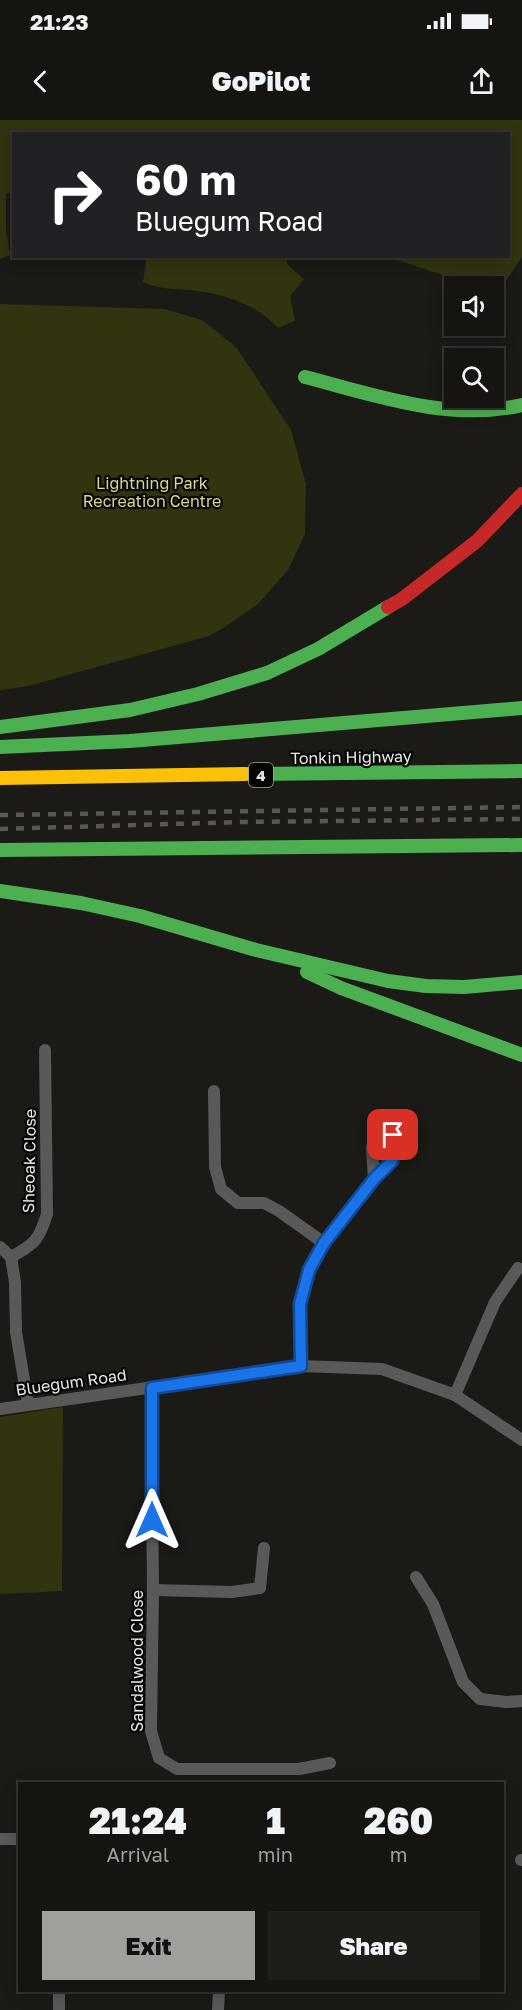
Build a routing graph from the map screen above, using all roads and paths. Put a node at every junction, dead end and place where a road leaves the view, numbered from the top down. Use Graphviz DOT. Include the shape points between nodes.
graph roads {
  1 [pos="305,377"];
  2 [pos="522,405"];
  3 [pos="522,494"];
  4 [pos="522,708"];
  5 [pos="0,727"];
  6 [pos="0,747"];
  7 [pos="522,771"];
  8 [pos="0,778"];
  9 [pos="522,846"];
  10 [pos="0,850"];
  11 [pos="0,891"];
  12 [pos="262,951"];
  13 [pos="522,982"];
  14 [pos="45,1050"];
  15 [pos="522,1055"];
  16 [pos="214,1091"];
  17 [pos="374,1179"];
  18 [pos="324,1243"];
  19 [pos="0,1247"];
  20 [pos="11,1257"];
  21 [pos="518,1268"];
  22 [pos="301,1366"];
  23 [pos="152,1388"];
  24 [pos="455,1395"];
  25 [pos="28,1404"];
  26 [pos="0,1409"];
  27 [pos="522,1440"];
  28 [pos="264,1548"];
  29 [pos="416,1577"];
  30 [pos="153,1590"];
  31 [pos="522,1701"];
  32 [pos="330,1763"];
  33 [pos="0,1839"];
  34 [pos="18,1839"];
  35 [pos="59,1992"];
  36 [pos="219,1992"];
  37 [pos="59,2010"];
  38 [pos="218,2010"];
  1 -- 2 [label="highway" via="461,412"];
  3 -- 5 [label="highway" via="477,541 402,599 318,650 267,673 130,710"];
  4 -- 6 [label="highway" via="123,743"];
  7 -- 8 [label="highway, Tonkin Highway / 4"];
  9 -- 10 [label="highway"];
  11 -- 12 [label="highway" via="140,916"];
  12 -- 13 [label="highway" via="407,983 464,987"];
  12 -- 15 [label="highway" via="341,988"];
  14 -- 20 [label="street, Sheoak Close" via="47,1214 41,1234 30,1247"];
  16 -- 18 [label="street" via="215,1167 221,1189 238,1203 264,1203"];
  17 -- 18 [label="street"];
  18 -- 22 [label="street" via="309,1270 300,1304"];
  19 -- 20 [label="street"];
  20 -- 25 [label="street" via="16,1332"];
  21 -- 24 [label="street" via="495,1302"];
  22 -- 23 [label="street, Bluegum Road"];
  22 -- 24 [label="street, Bluegum Road" via="382,1369"];
  23 -- 25 [label="street, Bluegum Road"];
  23 -- 30 [label="street, Sandalwood Close"];
  24 -- 27 [label="street, Bluegum Road"];
  25 -- 26 [label="street, Bluegum Road"];
  28 -- 30 [label="street" via="260,1588 232,1592"];
  29 -- 31 [label="street" via="433,1604 463,1682 480,1699"];
  30 -- 32 [label="street, Sandalwood Close" via="151,1731 159,1758 177,1769 299,1769"];
  33 -- 34 [label="street"];
  35 -- 37 [label="street"];
  36 -- 38 [label="street"];
}
